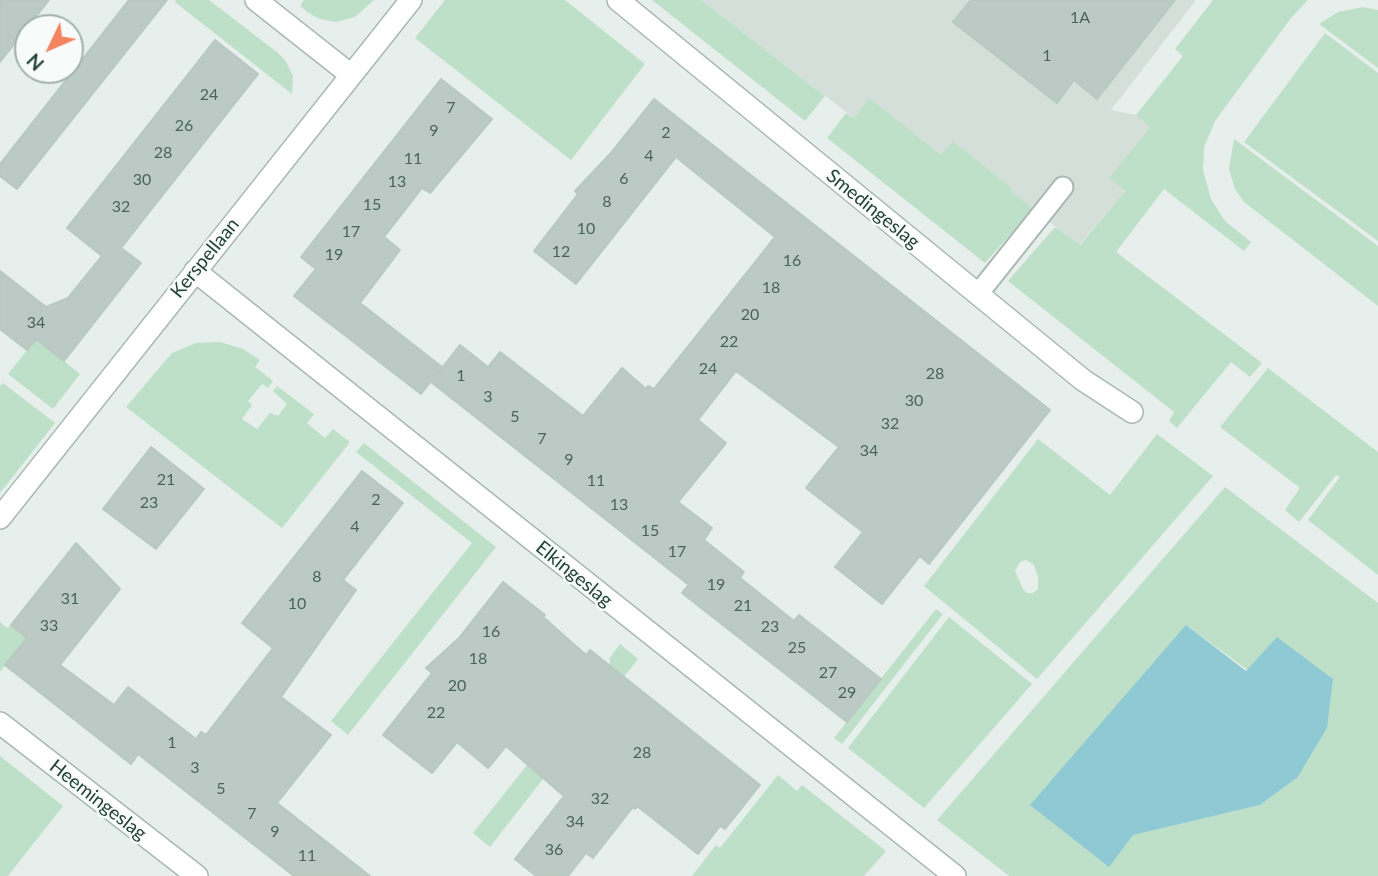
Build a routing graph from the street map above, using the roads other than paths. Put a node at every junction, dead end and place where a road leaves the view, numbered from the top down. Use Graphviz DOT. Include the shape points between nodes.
graph roads {
  1 [pos="256,0"];
  2 [pos="411,0"];
  3 [pos="618,0"];
  4 [pos="351,75"];
  5 [pos="1063,187"];
  6 [pos="195,271"];
  7 [pos="978,294"];
  8 [pos="1132,412"];
  9 [pos="0,518"];
  10 [pos="0,723"];
  11 [pos="197,876"];
  12 [pos="955,876"];
  1 -- 4 [label="street"];
  2 -- 4 [label="street, Kerspellaan"];
  3 -- 7 [label="street, Smedingeslag"];
  4 -- 6 [label="street, Kerspellaan"];
  5 -- 7 [label="lane"];
  6 -- 9 [label="street, Kerspellaan"];
  6 -- 12 [label="street, Elkingeslag"];
  7 -- 8 [label="street, Smedingeslag" via="1083,380"];
  10 -- 11 [label="street, Heemingeslag"];
}
